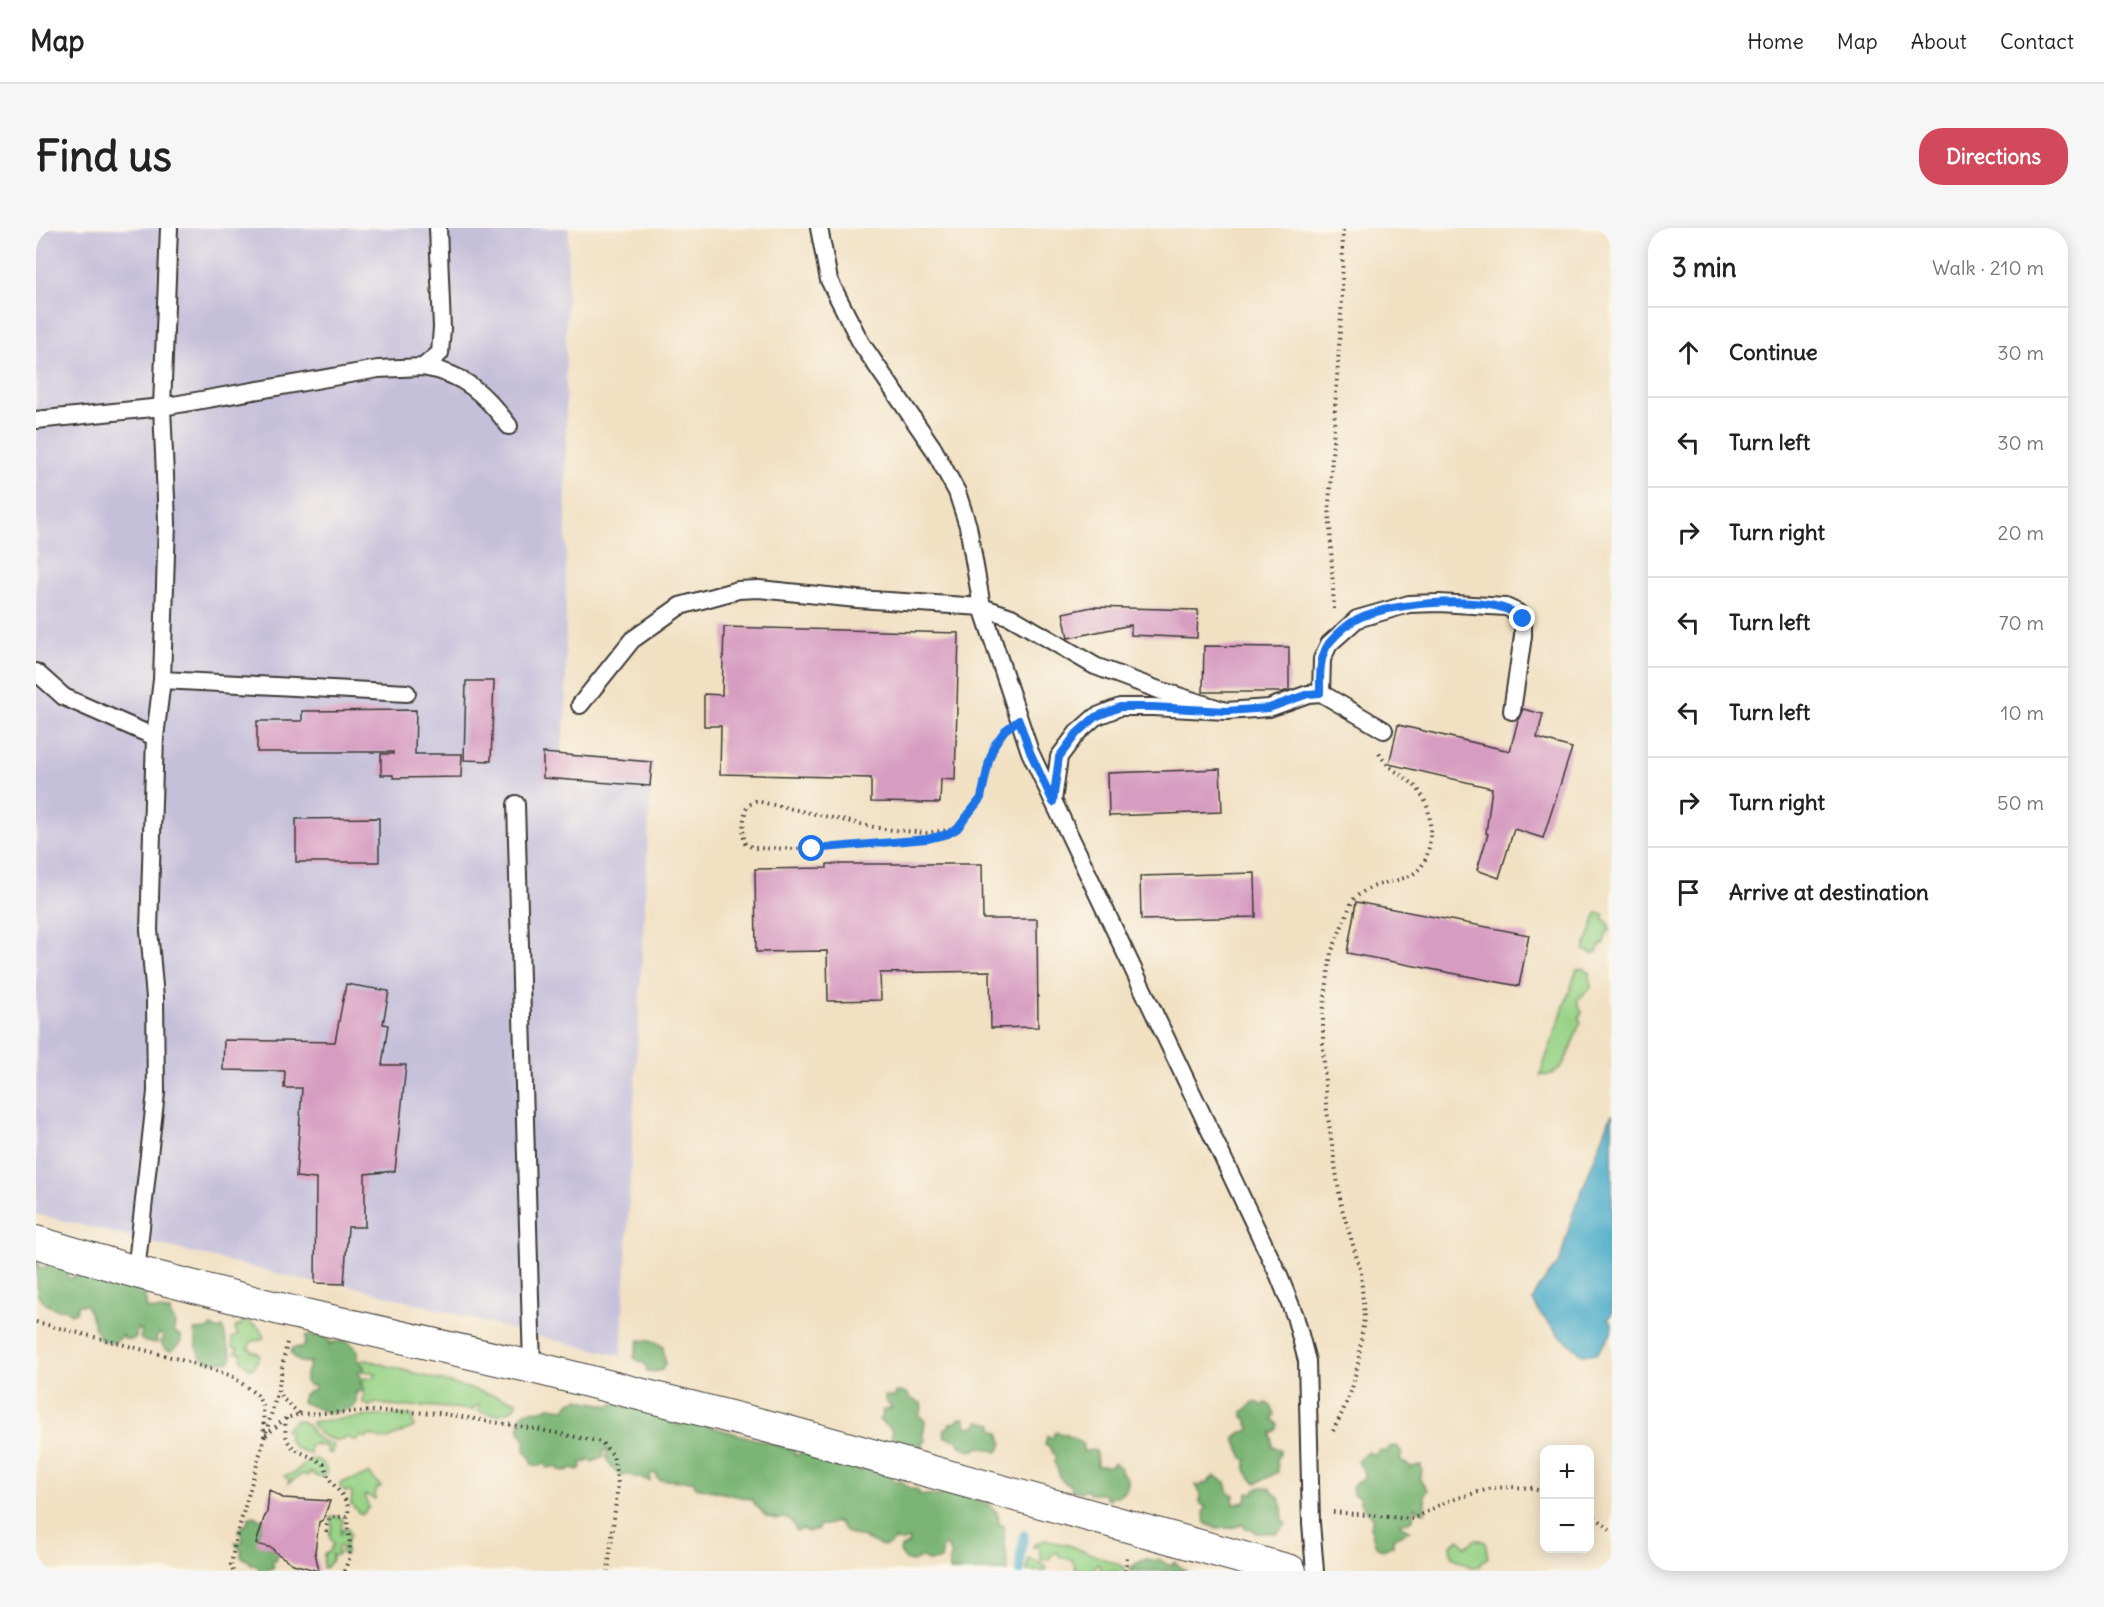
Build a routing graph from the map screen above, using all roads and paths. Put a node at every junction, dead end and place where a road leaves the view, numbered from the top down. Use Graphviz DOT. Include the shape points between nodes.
graph roads {
  1 [pos="169,228"];
  2 [pos="438,228"];
  3 [pos="819,228"];
  4 [pos="1343,228"];
  5 [pos="423,367"];
  6 [pos="162,407"];
  7 [pos="36,420"];
  8 [pos="509,426"];
  9 [pos="982,607"];
  10 [pos="1334,639"];
  11 [pos="36,672"];
  12 [pos="162,680"];
  13 [pos="407,693"];
  14 [pos="1320,693"];
  15 [pos="580,705"];
  16 [pos="1226,711"];
  17 [pos="1512,711"];
  18 [pos="1364,719"];
  19 [pos="1019,720"];
  20 [pos="1384,730"];
  21 [pos="155,737"];
  22 [pos="1053,802"];
  23 [pos="516,804"];
  24 [pos="957,829"];
  25 [pos="36,1242"];
  26 [pos="136,1272"];
  27 [pos="292,1311"];
  28 [pos="36,1322"];
  29 [pos="532,1367"];
  30 [pos="278,1389"];
  31 [pos="300,1414"];
  32 [pos="286,1418"];
  33 [pos="264,1437"];
  34 [pos="1311,1466"];
  35 [pos="1540,1491"];
  36 [pos="1311,1510"];
  37 [pos="346,1516"];
  38 [pos="1594,1517"];
  39 [pos="1612,1533"];
  40 [pos="326,1535"];
  41 [pos="232,1569"];
  42 [pos="344,1571"];
  43 [pos="608,1571"];
  44 [pos="1290,1571"];
  45 [pos="1315,1571"];
  1 -- 6 [label="lane"];
  2 -- 5 [label="lane" via="440,353"];
  3 -- 9 [label="lane" via="829,280 861,343 933,448 957,492 968,526"];
  4 -- 10 [label="path" via="1329,505"];
  5 -- 6 [label="lane" via="378,369"];
  5 -- 8 [label="lane" via="461,378"];
  6 -- 7 [label="lane"];
  6 -- 12 [label="lane" via="167,522"];
  9 -- 15 [label="lane" via="738,590 680,606 632,640"];
  9 -- 16 [label="lane" via="1011,617 1095,666"];
  9 -- 19 [label="lane"];
  10 -- 14 [label="lane" via="1322,659"];
  10 -- 17 [label="lane" via="1357,619 1409,604 1506,607 1523,619"];
  11 -- 21 [label="lane" via="64,697"];
  12 -- 13 [label="lane"];
  12 -- 21 [label="lane"];
  14 -- 16 [label="lane" via="1269,708"];
  14 -- 18 [label="lane"];
  16 -- 22 [label="lane" via="1120,707 1095,717 1059,757"];
  18 -- 20 [label="lane"];
  18 -- 34 [label="path" via="1382,759 1394,772 1409,778 1424,798 1429,813 1429,851 1424,864 1414,873 1374,885 1357,896 1331,952 1323,1013 1326,1104 1341,1205 1361,1272 1364,1318 1352,1389 1324,1448"];
  19 -- 22 [label="lane"];
  19 -- 24 [label="path" via="995,744 981,798"];
  21 -- 26 [label="lane" via="149,930 155,998 156,1092"];
  22 -- 34 [label="lane" via="1295,1316 1307,1361"];
  23 -- 29 [label="lane"];
  24 -- 24 [label="path" via="927,839 812,849 753,848 743,834 747,806 756,801 883,829"];
  25 -- 26 [label="street"];
  26 -- 27 [label="street"];
  27 -- 29 [label="street"];
  27 -- 30 [label="path"];
  28 -- 33 [label="path" via="232,1376 257,1395 263,1406"];
  29 -- 44 [label="street" via="774,1428"];
  30 -- 31 [label="path"];
  30 -- 33 [label="path"];
  31 -- 32 [label="path"];
  31 -- 43 [label="path" via="438,1413 601,1442 613,1455 618,1484"];
  32 -- 33 [label="path"];
  32 -- 37 [label="path" via="286,1439 292,1448 324,1464 346,1502"];
  33 -- 41 [label="path" via="235,1542"];
  34 -- 36 [label="lane"];
  35 -- 36 [label="path" via="1492,1488 1445,1502 1413,1519"];
  36 -- 45 [label="lane"];
  37 -- 40 [label="path" via="330,1518"];
  37 -- 42 [label="path" via="350,1546"];
  38 -- 39 [label="path"];
}
